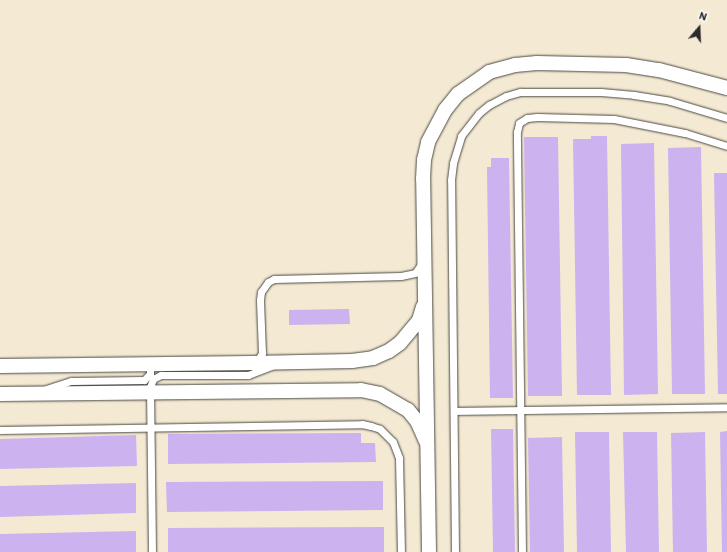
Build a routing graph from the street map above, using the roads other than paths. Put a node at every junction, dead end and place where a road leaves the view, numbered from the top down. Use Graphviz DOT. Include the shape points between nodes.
graph roads {
  1 [pos="727,88"];
  2 [pos="707,111"];
  3 [pos="727,113"];
  4 [pos="727,118"];
  5 [pos="727,146"];
  6 [pos="425,254"];
  7 [pos="426,299"];
  8 [pos="251,363"];
  9 [pos="280,363"];
  10 [pos="150,364"];
  11 [pos="0,366"];
  12 [pos="150,393"];
  13 [pos="0,394"];
  14 [pos="28,394"];
  15 [pos="727,407"];
  16 [pos="520,410"];
  17 [pos="454,411"];
  18 [pos="151,427"];
  19 [pos="0,430"];
  20 [pos="429,447"];
  21 [pos="152,552"];
  22 [pos="401,552"];
  23 [pos="429,552"];
  24 [pos="455,552"];
  25 [pos="522,552"];
  1 -- 6 [label="street" via="659,70 626,65 537,63 515,65 489,72 458,94 445,110 428,142 423,179"];
  2 -- 3 [label="lane"];
  2 -- 4 [label="lane"];
  2 -- 17 [label="lane" via="628,94 520,92 489,105 468,125 461,136 452,163 451,180"];
  5 -- 16 [label="lane" via="661,127 614,119 538,117 527,118 519,123 516,132"];
  6 -- 7 [label="street"];
  6 -- 8 [label="lane" via="420,268 410,275 274,279 268,282 260,300 262,353"];
  7 -- 9 [label="street" via="419,320 411,332 389,352 352,361"];
  7 -- 20 [label="street"];
  8 -- 9 [label="street"];
  8 -- 10 [label="street"];
  9 -- 12 [label="lane" via="248,375 161,375 151,382"];
  10 -- 11 [label="street"];
  10 -- 14 [label="lane" via="150,374 144,380 71,381"];
  12 -- 14 [label="street"];
  12 -- 18 [label="lane"];
  12 -- 20 [label="street" via="361,390 380,394 408,410 417,421"];
  13 -- 14 [label="street"];
  15 -- 16 [label="lane"];
  16 -- 17 [label="lane"];
  16 -- 25 [label="lane"];
  17 -- 24 [label="lane"];
  18 -- 19 [label="lane"];
  18 -- 21 [label="lane"];
  18 -- 22 [label="lane" via="362,424 380,429 393,442 399,458"];
  20 -- 23 [label="street"];
}
